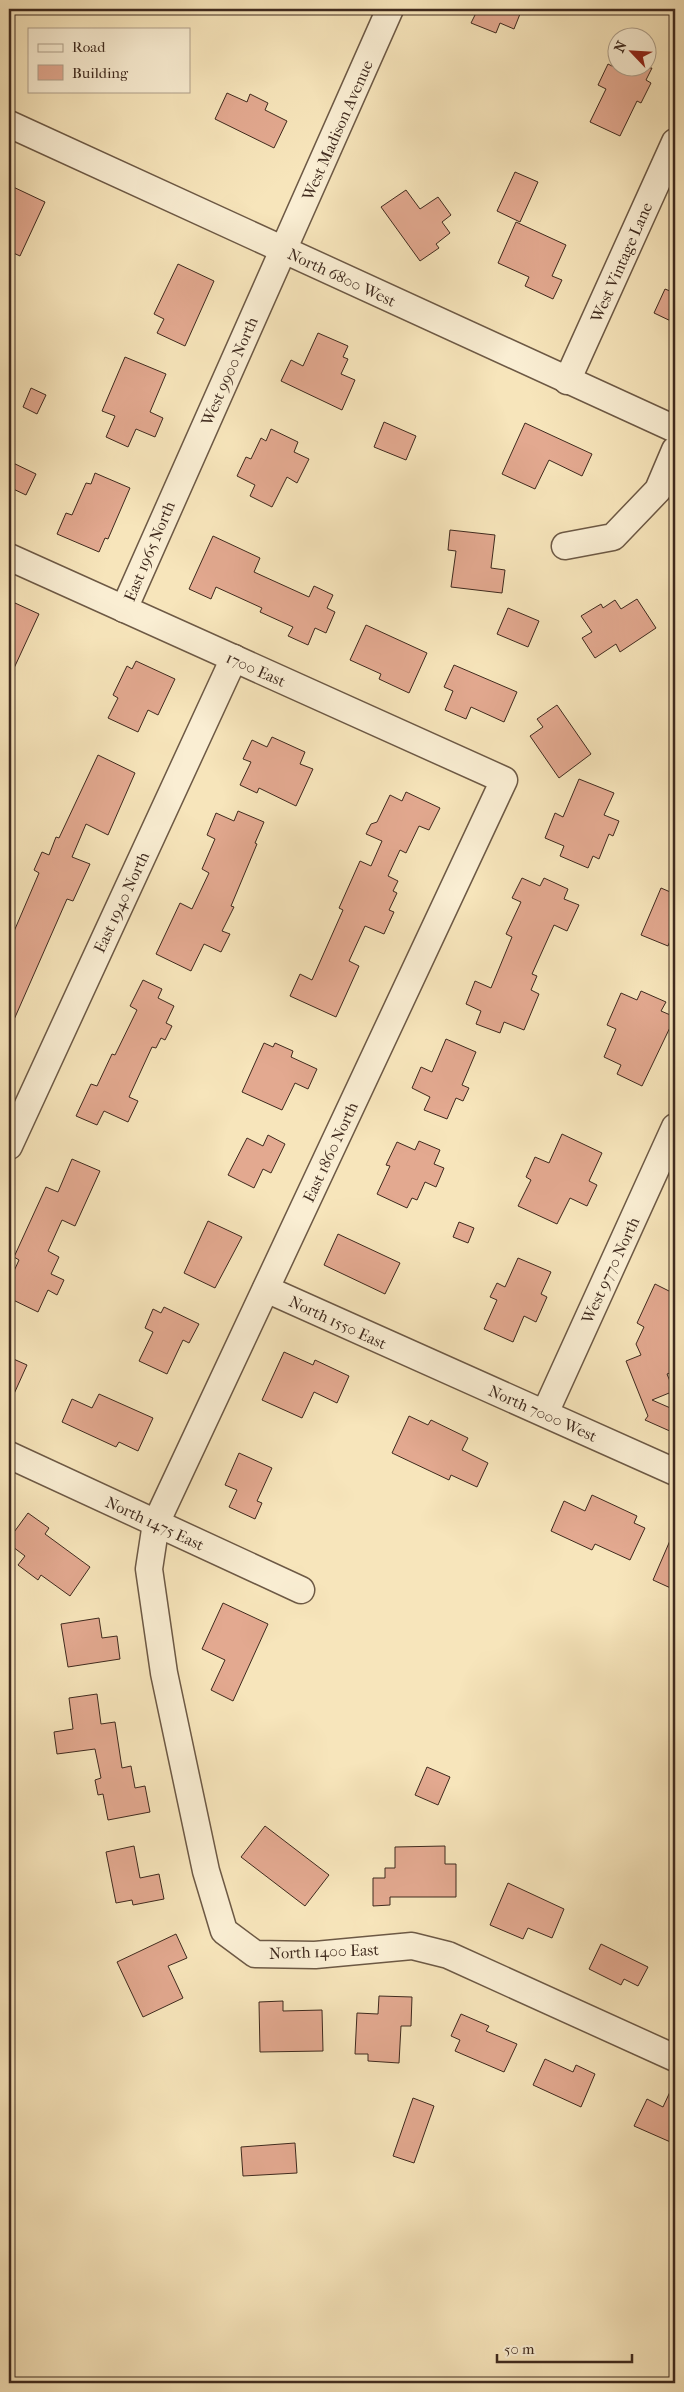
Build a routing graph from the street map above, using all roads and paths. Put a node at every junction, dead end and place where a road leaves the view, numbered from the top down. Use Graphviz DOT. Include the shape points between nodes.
graph roads {
  1 [pos="390,9"];
  2 [pos="9,124"];
  3 [pos="675,142"];
  4 [pos="283,250"];
  5 [pos="567,381"];
  6 [pos="675,429"];
  7 [pos="675,450"];
  8 [pos="174,492"];
  9 [pos="565,546"];
  10 [pos="9,557"];
  11 [pos="124,609"];
  12 [pos="234,658"];
  13 [pos="504,780"];
  14 [pos="675,1127"];
  15 [pos="9,1146"];
  16 [pos="266,1289"];
  17 [pos="411,1355"];
  18 [pos="545,1413"];
  19 [pos="9,1455"];
  20 [pos="675,1472"];
  21 [pos="156,1523"];
  22 [pos="302,1590"];
  23 [pos="675,2058"];
  1 -- 4 [label="street, West Madison Avenue"];
  2 -- 4 [label="street, North 6800 West"];
  3 -- 5 [label="street, West Vintage Lane"];
  4 -- 5 [label="street, North 6800 West"];
  4 -- 8 [label="street, West 9900 North"];
  5 -- 6 [label="street, North 6800 West"];
  7 -- 9 [label="street" via="658,490 613,537"];
  8 -- 11 [label="street, East 1965 North"];
  10 -- 11 [label="street, 1700 East"];
  11 -- 12 [label="street, 1700 East"];
  12 -- 13 [label="street, 1700 East"];
  12 -- 15 [label="street, East 1940 North"];
  13 -- 16 [label="street, East 1860 North"];
  14 -- 18 [label="street, West 9770 North"];
  16 -- 17 [label="street, North 1550 East"];
  16 -- 21 [label="street, East 1860 North"];
  17 -- 18 [label="street, North 7000 West"];
  18 -- 20 [label="street, North 7000 West"];
  19 -- 21 [label="street, North 1475 East"];
  21 -- 22 [label="street, North 1475 East"];
  21 -- 23 [label="street, North 1400 East" via="149,1569 164,1672 206,1871 224,1931 255,1954 315,1955 412,1946 448,1955"];
}
